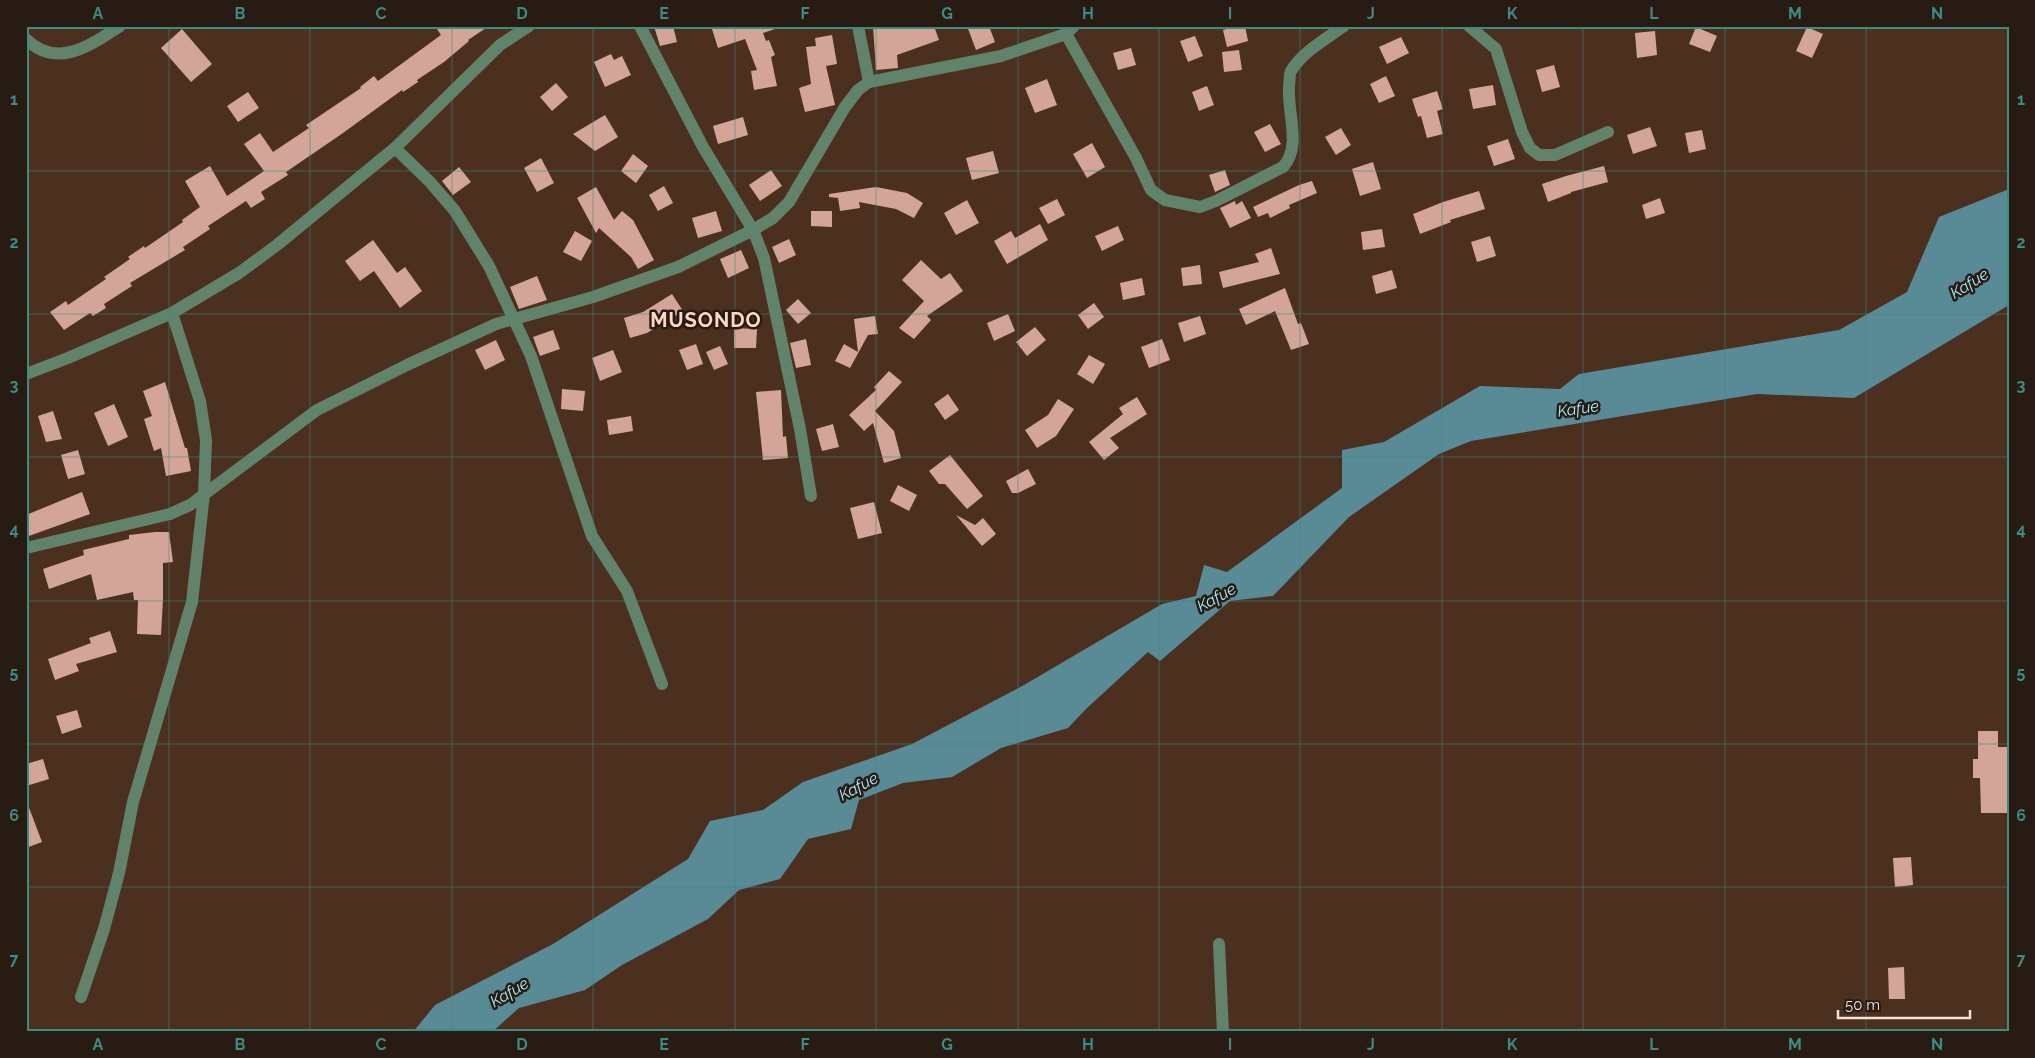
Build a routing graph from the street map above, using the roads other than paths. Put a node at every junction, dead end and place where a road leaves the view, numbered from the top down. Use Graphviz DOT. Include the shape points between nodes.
graph roads {
  1 [pos="120,26"];
  2 [pos="529,26"];
  3 [pos="640,26"];
  4 [pos="858,26"];
  5 [pos="1344,26"];
  6 [pos="1469,26"];
  7 [pos="1070,30"];
  8 [pos="26,39"];
  9 [pos="869,82"];
  10 [pos="1608,132"];
  11 [pos="395,148"];
  12 [pos="754,230"];
  13 [pos="172,313"];
  14 [pos="515,319"];
  15 [pos="26,374"];
  16 [pos="204,494"];
  17 [pos="811,496"];
  18 [pos="26,548"];
  19 [pos="662,684"];
  20 [pos="1219,944"];
  21 [pos="81,998"];
  22 [pos="1223,1032"];
  1 -- 8 [label="street" via="69,54 39,50"];
  2 -- 11 [label="street" via="500,44"];
  3 -- 12 [label="street" via="703,147"];
  4 -- 9 [label="street"];
  5 -- 7 [label="street" via="1300,58 1290,72 1294,142 1288,161 1275,171 1200,207 1165,200 1151,190"];
  6 -- 10 [label="street" via="1496,50 1522,132 1530,148 1539,155 1555,155"];
  7 -- 9 [label="street" via="1002,56"];
  9 -- 12 [label="street" via="845,107 789,202"];
  11 -- 13 [label="street" via="277,245 239,273"];
  11 -- 14 [label="street" via="455,211"];
  12 -- 14 [label="street" via="678,267 593,297"];
  12 -- 17 [label="street" via="764,258"];
  13 -- 15 [label="street"];
  13 -- 16 [label="street" via="200,401 206,440"];
  14 -- 16 [label="street" via="496,324 317,410"];
  14 -- 19 [label="street" via="531,356 592,536 627,591"];
  16 -- 18 [label="street" via="170,514"];
  16 -- 21 [label="street" via="192,602 133,802 104,929"];
  20 -- 22 [label="street"];
}
